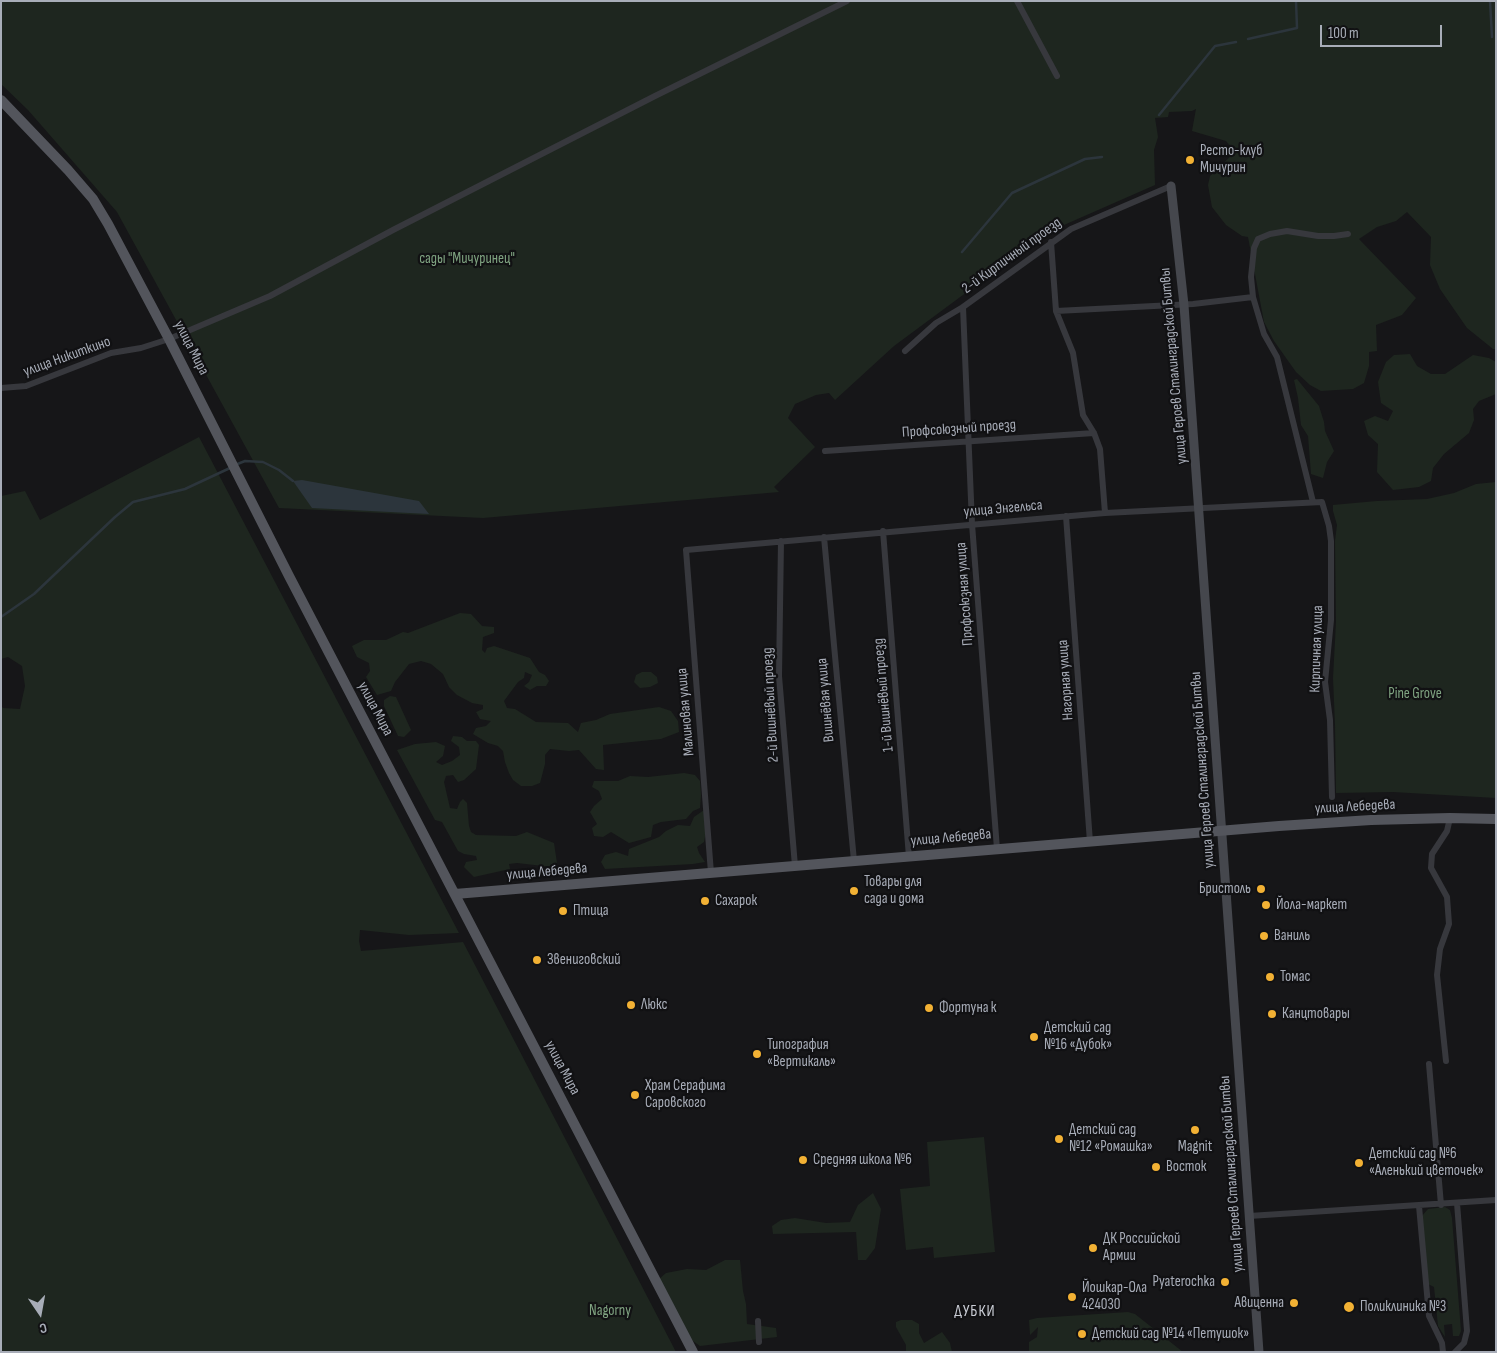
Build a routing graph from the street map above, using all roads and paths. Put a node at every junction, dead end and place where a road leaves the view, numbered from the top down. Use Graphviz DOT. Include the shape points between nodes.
graph roads {
  1 [pos="847,1"];
  2 [pos="1017,1"];
  3 [pos="1057,76"];
  4 [pos="1,100"];
  5 [pos="1171,186"];
  6 [pos="1348,234"];
  7 [pos="1051,242"];
  8 [pos="1253,297"];
  9 [pos="1184,305"];
  10 [pos="963,307"];
  11 [pos="1056,311"];
  12 [pos="169,339"];
  13 [pos="905,351"];
  14 [pos="1,388"];
  15 [pos="1094,433"];
  16 [pos="968,441"];
  17 [pos="825,451"];
  18 [pos="1314,502"];
  19 [pos="1322,502"];
  20 [pos="1199,508"];
  21 [pos="1105,512"];
  22 [pos="1066,516"];
  23 [pos="972,524"];
  24 [pos="883,531"];
  25 [pos="824,537"];
  26 [pos="781,542"];
  27 [pos="686,550"];
  28 [pos="1332,797"];
  29 [pos="1450,818"];
  30 [pos="1496,820"];
  31 [pos="1221,831"];
  32 [pos="1090,842"];
  33 [pos="997,849"];
  34 [pos="909,857"];
  35 [pos="854,861"];
  36 [pos="795,866"];
  37 [pos="711,873"];
  38 [pos="455,894"];
  39 [pos="1446,1062"];
  40 [pos="1430,1064"];
  41 [pos="1496,1200"];
  42 [pos="1441,1204"];
  43 [pos="1457,1204"];
  44 [pos="1420,1206"];
  45 [pos="1249,1216"];
  46 [pos="758,1321"];
  47 [pos="759,1342"];
  48 [pos="693,1352"];
  49 [pos="1259,1352"];
  50 [pos="1443,1352"];
  51 [pos="1455,1352"];
  1 -- 12 [label="street, улица Никиткино" via="655,96 270,296"];
  2 -- 3 [label="street"];
  4 -- 12 [label="main road, улица Мира" via="93,199"];
  5 -- 7 [label="street, 2-й Кирпичный проезд" via="1071,229"];
  5 -- 9 [label="street, улица Героев Сталинградской Битвы"];
  6 -- 8 [label="street" via="1318,236 1288,231 1258,239 1254,248"];
  7 -- 10 [label="street, 2-й Кирпичный проезд"];
  7 -- 11 [label="street"];
  8 -- 9 [label="street"];
  8 -- 18 [label="street" via="1264,334 1277,356"];
  9 -- 11 [label="street"];
  9 -- 20 [label="street, улица Героев Сталинградской Битвы"];
  10 -- 13 [label="street, 2-й Кирпичный проезд" via="936,323"];
  10 -- 16 [label="street, Профсоюзная улица"];
  11 -- 15 [label="street" via="1073,353 1082,415"];
  12 -- 14 [label="street, улица Никиткино" via="111,353 26,386"];
  12 -- 38 [label="main road, улица Мира"];
  15 -- 16 [label="street, Профсоюзный проезд"];
  15 -- 21 [label="street" via="1100,449"];
  16 -- 17 [label="street, Профсоюзный проезд"];
  16 -- 23 [label="street, Профсоюзная улица"];
  18 -- 19 [label="street, улица Энгельса"];
  18 -- 20 [label="street, улица Энгельса"];
  19 -- 28 [label="street, Кирпичная улица" via="1331,541 1331,620 1325,682 1330,720"];
  20 -- 21 [label="street, улица Энгельса"];
  20 -- 31 [label="street, улица Героев Сталинградской Битвы"];
  21 -- 22 [label="street, улица Энгельса"];
  22 -- 23 [label="street, улица Энгельса"];
  22 -- 32 [label="street, Нагорная улица"];
  23 -- 24 [label="street, улица Энгельса"];
  23 -- 33 [label="street, Профсоюзная улица"];
  24 -- 25 [label="street, улица Энгельса"];
  24 -- 34 [label="street, 1-й Вишнёвый проезд"];
  25 -- 26 [label="street, улица Энгельса"];
  25 -- 35 [label="street, Вишнёвая улица"];
  26 -- 27 [label="street, улица Энгельса"];
  26 -- 36 [label="street, 2-й Вишнёвый проезд" via="779,676"];
  27 -- 37 [label="street, Малиновая улица"];
  29 -- 30 [label="main road, улица Лебедева"];
  29 -- 31 [label="main road, улица Лебедева"];
  29 -- 39 [label="street" via="1447,831 1432,854 1431,868 1447,897 1449,924 1440,948 1437,975"];
  31 -- 32 [label="main road, улица Лебедева"];
  31 -- 45 [label="street, улица Героев Сталинградской Битвы"];
  32 -- 33 [label="main road, улица Лебедева"];
  33 -- 34 [label="main road, улица Лебедева"];
  34 -- 35 [label="main road, улица Лебедева"];
  35 -- 36 [label="main road, улица Лебедева"];
  36 -- 37 [label="main road, улица Лебедева"];
  37 -- 38 [label="main road, улица Лебедева"];
  38 -- 48 [label="main road, улица Мира"];
  40 -- 42 [label="street"];
  41 -- 43 [label="street"];
  42 -- 43 [label="street"];
  42 -- 44 [label="street"];
  43 -- 51 [label="street" via="1467,1331 1464,1343"];
  44 -- 45 [label="street"];
  44 -- 50 [label="street" via="1429,1316 1442,1342"];
  45 -- 49 [label="street, улица Героев Сталинградской Битвы"];
  46 -- 47 [label="street"];
}
